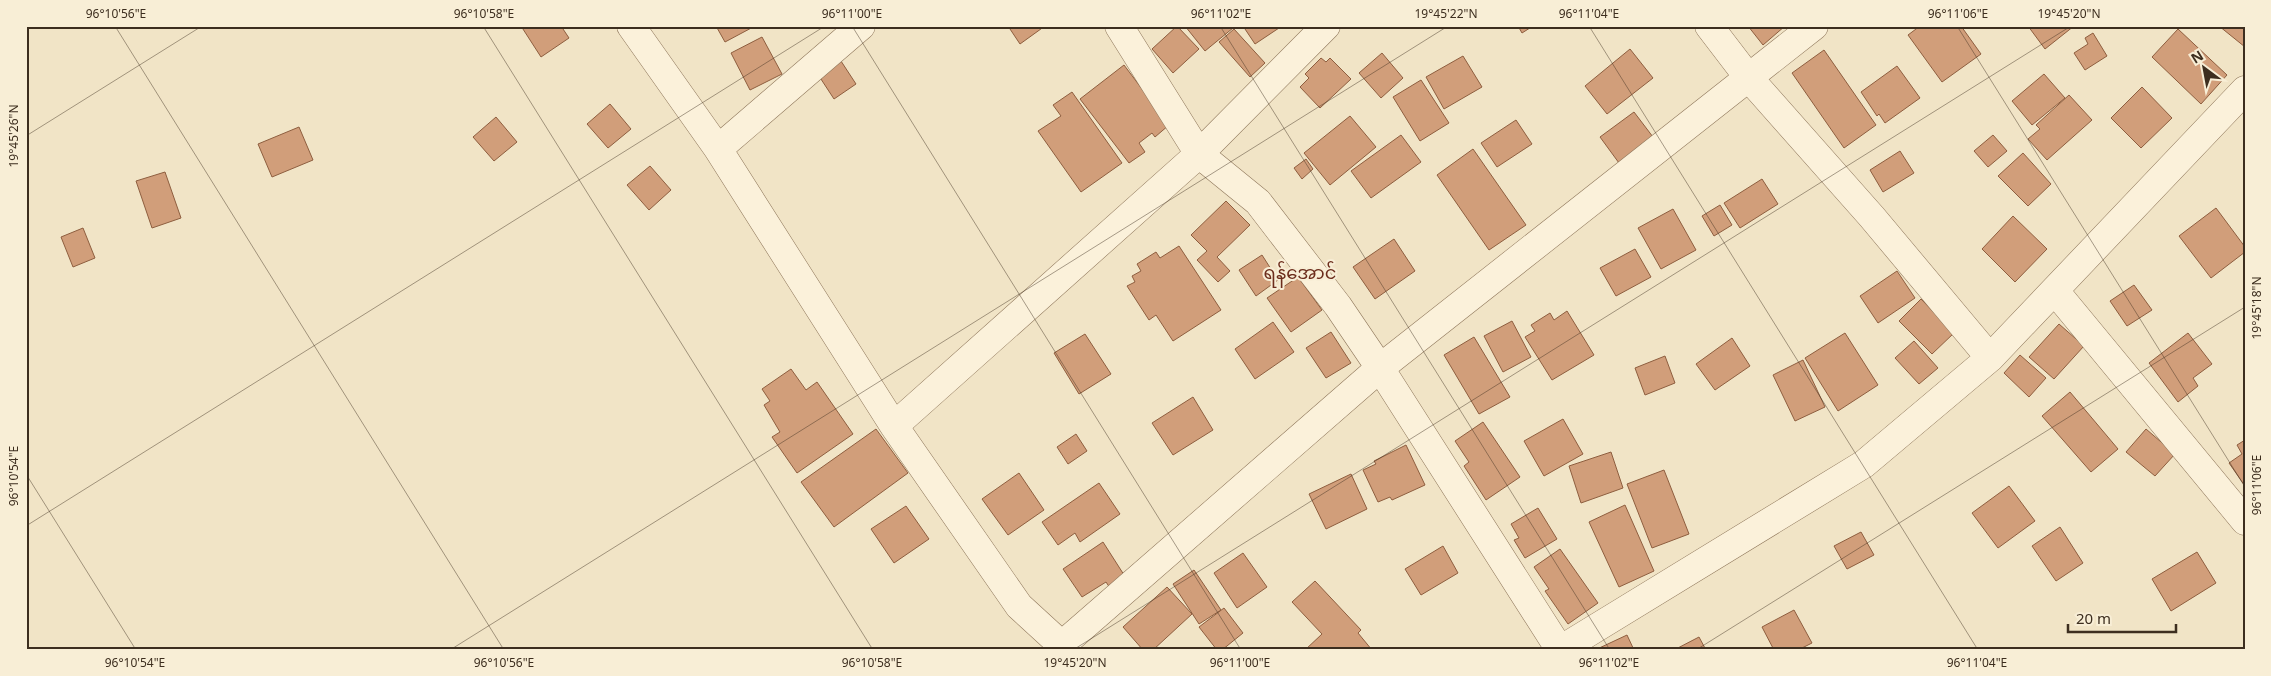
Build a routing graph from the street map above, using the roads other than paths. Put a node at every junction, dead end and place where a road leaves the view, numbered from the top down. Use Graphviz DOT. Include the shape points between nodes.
graph roads {
  1 [pos="631,26"];
  2 [pos="861,26"];
  3 [pos="1119,26"];
  4 [pos="1326,26"];
  5 [pos="1709,26"];
  6 [pos="1814,26"];
  7 [pos="1748,77"];
  8 [pos="2245,90"];
  9 [pos="718,149"];
  10 [pos="1199,154"];
  11 [pos="2055,292"];
  12 [pos="1990,358"];
  13 [pos="1380,368"];
  14 [pos="894,426"];
  15 [pos="2245,521"];
  16 [pos="1064,648"];
  17 [pos="1560,650"];
  1 -- 9 [label="street"];
  2 -- 9 [label="street"];
  3 -- 10 [label="street"];
  4 -- 10 [label="street"];
  5 -- 7 [label="street"];
  6 -- 7 [label="street"];
  7 -- 12 [label="street" via="1872,217"];
  7 -- 13 [label="street"];
  8 -- 11 [label="street"];
  9 -- 14 [label="street"];
  10 -- 13 [label="street" via="1258,202 1338,306"];
  10 -- 14 [label="street"];
  11 -- 12 [label="street"];
  11 -- 15 [label="street"];
  12 -- 17 [label="street" via="1864,464"];
  13 -- 16 [label="street"];
  13 -- 17 [label="street"];
  14 -- 16 [label="street" via="1019,606"];
}
